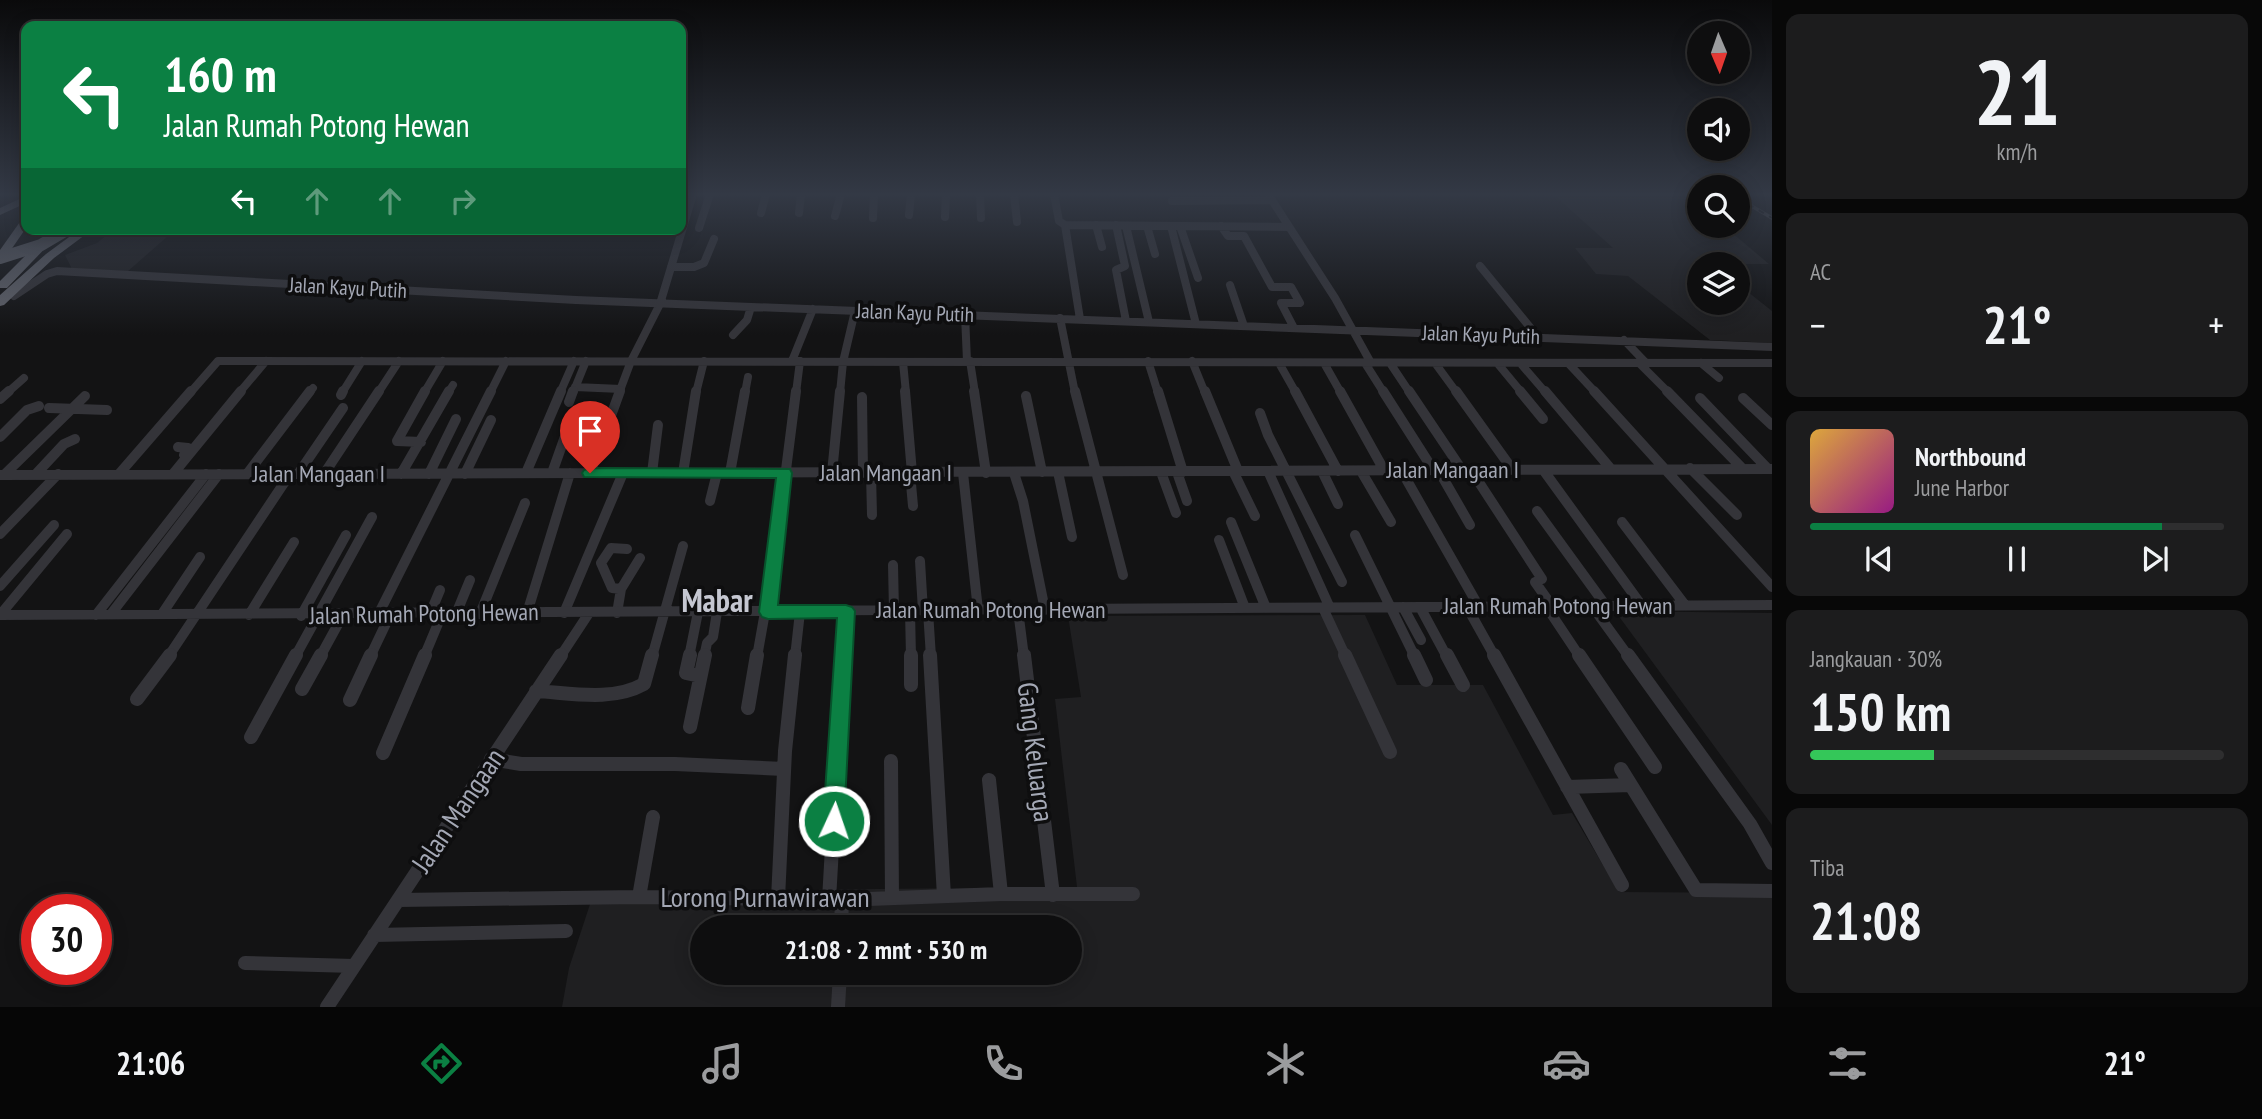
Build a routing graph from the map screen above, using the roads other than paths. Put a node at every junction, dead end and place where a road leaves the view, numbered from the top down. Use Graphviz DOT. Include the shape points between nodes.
graph roads {
  1 [pos="12,241"];
  2 [pos="35,241"];
  3 [pos="45,241"];
  4 [pos="48,241"];
  5 [pos="62,241"];
  6 [pos="71,241"];
  7 [pos="679,241"];
  8 [pos="713,241"];
  9 [pos="1068,241"];
  10 [pos="1100,241"];
  11 [pos="1120,241"];
  12 [pos="1130,241"];
  13 [pos="1151,241"];
  14 [pos="1175,241"];
  15 [pos="1186,241"];
  16 [pos="1247,241"];
  17 [pos="1298,241"];
  18 [pos="1102,247"];
  19 [pos="1155,254"];
  20 [pos="1180,264"];
  21 [pos="1193,264"];
  22 [pos="1480,266"];
  23 [pos="671,267"];
  24 [pos="0,278"];
  25 [pos="1198,278"];
  26 [pos="1230,285"];
  27 [pos="0,288"];
  28 [pos="14,296"];
  29 [pos="0,301"];
  30 [pos="660,304"];
  31 [pos="751,307"];
  32 [pos="813,309"];
  33 [pos="855,311"];
  34 [pos="965,315"];
  35 [pos="1060,318"];
  36 [pos="1080,319"];
  37 [pos="1126,321"];
  38 [pos="1149,322"];
  39 [pos="1196,324"];
  40 [pos="1244,326"];
  41 [pos="1294,328"];
  42 [pos="1352,330"];
  43 [pos="733,335"];
  44 [pos="1538,337"];
  45 [pos="1624,340"];
  46 [pos="1673,342"];
  47 [pos="1772,347"];
  48 [pos="266,361"];
  49 [pos="362,361"];
  50 [pos="399,361"];
  51 [pos="443,361"];
  52 [pos="506,361"];
  53 [pos="574,361"];
  54 [pos="586,361"];
  55 [pos="631,361"];
  56 [pos="704,361"];
  57 [pos="796,361"];
  58 [pos="969,361"];
  59 [pos="1067,361"];
  60 [pos="1148,361"];
  61 [pos="843,362"];
  62 [pos="903,362"];
  63 [pos="1192,362"];
  64 [pos="1279,363"];
  65 [pos="1324,363"];
  66 [pos="1368,363"];
  67 [pos="1390,363"];
  68 [pos="1435,363"];
  69 [pos="1699,363"];
  70 [pos="1772,363"];
  71 [pos="1498,364"];
  72 [pos="1521,364"];
  73 [pos="1569,364"];
  74 [pos="1644,364"];
  75 [pos="748,377"];
  76 [pos="24,378"];
  77 [pos="1718,378"];
  78 [pos="453,384"];
  79 [pos="313,388"];
  80 [pos="575,388"];
  81 [pos="621,389"];
  82 [pos="561,390"];
  83 [pos="341,395"];
  84 [pos="85,396"];
  85 [pos="1026,396"];
  86 [pos="862,397"];
  87 [pos="1700,398"];
  88 [pos="1743,398"];
  89 [pos="0,399"];
  90 [pos="569,402"];
  91 [pos="343,408"];
  92 [pos="71,410"];
  93 [pos="107,411"];
  94 [pos="1260,413"];
  95 [pos="572,416"];
  96 [pos="456,419"];
  97 [pos="1544,419"];
  98 [pos="491,421"];
  99 [pos="658,425"];
  100 [pos="1772,425"];
  101 [pos="0,437"];
  102 [pos="75,439"];
  103 [pos="421,442"];
  104 [pos="178,447"];
  105 [pos="1741,467"];
  106 [pos="1690,468"];
  107 [pos="1512,469"];
  108 [pos="1611,469"];
  109 [pos="1664,469"];
  110 [pos="1770,469"];
  111 [pos="1287,470"];
  112 [pos="1384,470"];
  113 [pos="1401,470"];
  114 [pos="1466,470"];
  115 [pos="1236,471"];
  116 [pos="1268,471"];
  117 [pos="1322,471"];
  118 [pos="1336,471"];
  119 [pos="1361,471"];
  120 [pos="1437,471"];
  121 [pos="1544,471"];
  122 [pos="1014,472"];
  123 [pos="1042,472"];
  124 [pos="1058,472"];
  125 [pos="1096,472"];
  126 [pos="1161,472"];
  127 [pos="1180,472"];
  128 [pos="552,473"];
  129 [pos="570,473"];
  130 [pos="590,473"];
  131 [pos="623,473"];
  132 [pos="652,473"];
  133 [pos="683,473"];
  134 [pos="717,473"];
  135 [pos="730,473"];
  136 [pos="784,473"];
  137 [pos="832,473"];
  138 [pos="867,473"];
  139 [pos="911,473"];
  140 [pos="963,473"];
  141 [pos="986,473"];
  142 [pos="36,474"];
  143 [pos="58,474"];
  144 [pos="119,474"];
  145 [pos="171,474"];
  146 [pos="206,474"];
  147 [pos="219,474"];
  148 [pos="247,474"];
  149 [pos="294,474"];
  150 [pos="324,474"];
  151 [pos="401,474"];
  152 [pos="429,474"];
  153 [pos="450,474"];
  154 [pos="465,474"];
  155 [pos="526,474"];
  156 [pos="3,475"];
  157 [pos="1329,487"];
  158 [pos="1187,501"];
  159 [pos="710,502"];
  160 [pos="524,503"];
  161 [pos="1338,504"];
  162 [pos="913,506"];
  163 [pos="1537,511"];
  164 [pos="1176,513"];
  165 [pos="872,515"];
  166 [pos="1737,515"];
  167 [pos="1255,516"];
  168 [pos="372,517"];
  169 [pos="1231,522"];
  170 [pos="1391,522"];
  171 [pos="1622,522"];
  172 [pos="1471,524"];
  173 [pos="54,525"];
  174 [pos="0,534"];
  175 [pos="68,534"];
  176 [pos="346,535"];
  177 [pos="1355,535"];
  178 [pos="1072,537"];
  179 [pos="1219,540"];
  180 [pos="294,542"];
  181 [pos="683,546"];
  182 [pos="627,549"];
  183 [pos="200,557"];
  184 [pos="640,558"];
  185 [pos="920,561"];
  186 [pos="893,565"];
  187 [pos="327,570"];
  188 [pos="343,570"];
  189 [pos="1123,575"];
  190 [pos="470,580"];
  191 [pos="1342,582"];
  192 [pos="0,586"];
  193 [pos="1772,587"];
  194 [pos="621,589"];
  195 [pos="440,590"];
  196 [pos="1772,604"];
  197 [pos="1685,605"];
  198 [pos="1549,606"];
  199 [pos="1599,606"];
  200 [pos="1642,606"];
  201 [pos="1398,607"];
  202 [pos="1420,607"];
  203 [pos="1473,607"];
  204 [pos="1245,608"];
  205 [pos="1266,608"];
  206 [pos="1327,608"];
  207 [pos="978,610"];
  208 [pos="1018,610"];
  209 [pos="1045,610"];
  210 [pos="846,611"];
  211 [pos="894,611"];
  212 [pos="920,611"];
  213 [pos="698,612"];
  214 [pos="717,612"];
  215 [pos="766,612"];
  216 [pos="800,612"];
  217 [pos="527,613"];
  218 [pos="564,613"];
  219 [pos="589,613"];
  220 [pos="617,613"];
  221 [pos="664,613"];
  222 [pos="111,614"];
  223 [pos="162,614"];
  224 [pos="199,614"];
  225 [pos="436,614"];
  226 [pos="456,614"];
  227 [pos="480,614"];
  228 [pos="0,615"];
  229 [pos="96,615"];
  230 [pos="249,615"];
  231 [pos="301,615"];
  232 [pos="320,615"];
  233 [pos="343,615"];
  234 [pos="384,615"];
  235 [pos="1421,640"];
  236 [pos="700,676"];
  237 [pos="1426,680"];
  238 [pos="911,685"];
  239 [pos="1463,685"];
  240 [pos="302,689"];
  241 [pos="536,691"];
  242 [pos="137,699"];
  243 [pos="350,700"];
  244 [pos="748,708"];
  245 [pos="690,727"];
  246 [pos="251,737"];
  247 [pos="383,752"];
  248 [pos="1390,752"];
  249 [pos="491,760"];
  250 [pos="891,761"];
  251 [pos="1655,767"];
  252 [pos="784,769"];
  253 [pos="1621,769"];
  254 [pos="989,780"];
  255 [pos="1631,785"];
  256 [pos="1567,787"];
  257 [pos="653,817"];
  258 [pos="1772,863"];
  259 [pos="1622,885"];
  260 [pos="1772,891"];
  261 [pos="1001,894"];
  262 [pos="1133,894"];
  263 [pos="1053,895"];
  264 [pos="944,896"];
  265 [pos="639,897"];
  266 [pos="892,897"];
  267 [pos="778,899"];
  268 [pos="398,900"];
  269 [pos="836,900"];
  270 [pos="839,915"];
  271 [pos="566,931"];
  272 [pos="374,935"];
  273 [pos="244,963"];
  274 [pos="354,966"];
  275 [pos="839,985"];
  276 [pos="327,1007"];
  277 [pos="838,1007"];
  1 -- 4 [label="highway, bridge" via="0,258"];
  2 -- 24 [label="highway"];
  3 -- 27 [label="highway"];
  5 -- 29 [label="highway"];
  6 -- 29 [label="highway"];
  7 -- 23 [label="street"];
  8 -- 23 [label="street" via="704,263"];
  9 -- 36 [label="street"];
  10 -- 18 [label="street"];
  11 -- 37 [label="street" via="1125,266 1116,270 1116,279"];
  12 -- 38 [label="street"];
  13 -- 19 [label="street"];
  14 -- 20 [label="street"];
  15 -- 21 [label="street"];
  16 -- 41 [label="street" via="1272,287 1291,287 1300,303 1281,303"];
  17 -- 42 [label="street"];
  20 -- 21 [label="street"];
  20 -- 39 [label="street"];
  21 -- 25 [label="street"];
  22 -- 44 [label="street"];
  23 -- 30 [label="street"];
  26 -- 40 [label="street"];
  28 -- 30 [label="street, Jalan Kayu Putih" via="57,271"];
  30 -- 31 [label="street, Jalan Kayu Putih"];
  30 -- 55 [label="street"];
  31 -- 32 [label="street, Jalan Kayu Putih"];
  31 -- 43 [label="street" via="747,320"];
  32 -- 33 [label="street, Jalan Kayu Putih"];
  32 -- 57 [label="street"];
  33 -- 34 [label="street, Jalan Kayu Putih"];
  33 -- 61 [label="street"];
  34 -- 35 [label="street, Jalan Kayu Putih"];
  34 -- 58 [label="street"];
  35 -- 36 [label="street, Jalan Kayu Putih"];
  35 -- 59 [label="street"];
  36 -- 37 [label="street, Jalan Kayu Putih"];
  37 -- 38 [label="street, Jalan Kayu Putih"];
  38 -- 39 [label="street, Jalan Kayu Putih"];
  39 -- 40 [label="street, Jalan Kayu Putih"];
  40 -- 41 [label="street, Jalan Kayu Putih"];
  41 -- 42 [label="street, Jalan Kayu Putih"];
  42 -- 44 [label="street, Jalan Kayu Putih"];
  42 -- 66 [label="street"];
  44 -- 45 [label="street, Jalan Kayu Putih"];
  45 -- 46 [label="street, Jalan Kayu Putih"];
  45 -- 74 [label="street"];
  46 -- 47 [label="street, Jalan Kayu Putih"];
  46 -- 69 [label="street"];
  48 -- 49 [label="street"];
  48 -- 144 [label="street" via="218,361"];
  48 -- 145 [label="street"];
  49 -- 50 [label="street"];
  49 -- 83 [label="street"];
  50 -- 51 [label="street"];
  50 -- 150 [label="street"];
  51 -- 52 [label="street"];
  51 -- 103 [label="street" via="397,441"];
  52 -- 53 [label="street"];
  52 -- 153 [label="street"];
  53 -- 54 [label="street"];
  53 -- 82 [label="street"];
  54 -- 55 [label="street"];
  54 -- 80 [label="street"];
  55 -- 56 [label="street"];
  55 -- 81 [label="street"];
  56 -- 57 [label="street"];
  56 -- 133 [label="street"];
  57 -- 61 [label="street"];
  57 -- 136 [label="street"];
  58 -- 59 [label="street"];
  58 -- 62 [label="street"];
  58 -- 141 [label="street"];
  59 -- 60 [label="street"];
  59 -- 125 [label="street"];
  60 -- 63 [label="street"];
  60 -- 127 [label="street"];
  61 -- 62 [label="street"];
  61 -- 137 [label="street"];
  62 -- 139 [label="street"];
  63 -- 64 [label="street"];
  63 -- 115 [label="street"];
  64 -- 65 [label="street"];
  64 -- 118 [label="street"];
  65 -- 66 [label="street"];
  65 -- 112 [label="street"];
  66 -- 67 [label="street"];
  66 -- 120 [label="street"];
  67 -- 68 [label="street"];
  67 -- 114 [label="street"];
  68 -- 71 [label="street"];
  68 -- 107 [label="street"];
  69 -- 70 [label="street"];
  69 -- 74 [label="street"];
  69 -- 77 [label="street"];
  71 -- 72 [label="street"];
  71 -- 97 [label="street"];
  72 -- 73 [label="street"];
  72 -- 108 [label="street"];
  73 -- 74 [label="street"];
  73 -- 109 [label="street"];
  74 -- 105 [label="street"];
  75 -- 135 [label="street"];
  76 -- 89 [label="street"];
  78 -- 103 [label="street"];
  79 -- 148 [label="street"];
  80 -- 81 [label="street"];
  80 -- 82 [label="street"];
  80 -- 90 [label="street"];
  81 -- 130 [label="street"];
  82 -- 155 [label="street"];
  84 -- 92 [label="street"];
  85 -- 123 [label="street"];
  86 -- 138 [label="street"];
  87 -- 110 [label="street"];
  88 -- 100 [label="street"];
  91 -- 149 [label="street"];
  92 -- 93 [label="street"];
  92 -- 101 [label="street" via="27,410"];
  92 -- 156 [label="street"];
  94 -- 111 [label="street"];
  95 -- 128 [label="street"];
  96 -- 152 [label="street"];
  98 -- 154 [label="street"];
  99 -- 132 [label="street"];
  102 -- 142 [label="street" via="64,444"];
  103 -- 151 [label="street"];
  104 -- 145 [label="street" via="188,449"];
  105 -- 106 [label="street, Jalan Mangaan I"];
  105 -- 110 [label="street, Jalan Mangaan I"];
  106 -- 109 [label="street, Jalan Mangaan I"];
  106 -- 166 [label="street"];
  107 -- 114 [label="street, Jalan Mangaan I"];
  107 -- 121 [label="street, Jalan Mangaan I"];
  108 -- 109 [label="street, Jalan Mangaan I"];
  108 -- 121 [label="street, Jalan Mangaan I"];
  109 -- 193 [label="street"];
  111 -- 116 [label="street, Jalan Mangaan I"];
  111 -- 117 [label="street, Jalan Mangaan I"];
  111 -- 191 [label="street"];
  112 -- 113 [label="street, Jalan Mangaan I"];
  112 -- 119 [label="street, Jalan Mangaan I"];
  113 -- 120 [label="street, Jalan Mangaan I"];
  113 -- 203 [label="street"];
  114 -- 120 [label="street, Jalan Mangaan I"];
  114 -- 198 [label="street" via="1542,579 1535,582"];
  115 -- 116 [label="street, Jalan Mangaan I"];
  115 -- 127 [label="street, Jalan Mangaan I"];
  115 -- 167 [label="street"];
  116 -- 206 [label="street"];
  117 -- 118 [label="street, Jalan Mangaan I"];
  117 -- 157 [label="street"];
  118 -- 119 [label="street, Jalan Mangaan I"];
  118 -- 157 [label="street"];
  119 -- 170 [label="street"];
  120 -- 172 [label="street"];
  121 -- 200 [label="street"];
  122 -- 123 [label="street, Jalan Mangaan I"];
  122 -- 141 [label="street, Jalan Mangaan I"];
  122 -- 209 [label="street"];
  123 -- 124 [label="street, Jalan Mangaan I"];
  124 -- 125 [label="street, Jalan Mangaan I"];
  124 -- 178 [label="street"];
  125 -- 126 [label="street, Jalan Mangaan I"];
  125 -- 189 [label="street"];
  126 -- 127 [label="street, Jalan Mangaan I"];
  126 -- 164 [label="street"];
  127 -- 158 [label="street"];
  128 -- 129 [label="street, Jalan Mangaan I"];
  128 -- 155 [label="street, Jalan Mangaan I"];
  129 -- 130 [label="street, Jalan Mangaan I"];
  129 -- 217 [label="street"];
  130 -- 131 [label="street, Jalan Mangaan I"];
  131 -- 132 [label="street, Jalan Mangaan I"];
  131 -- 218 [label="street"];
  132 -- 133 [label="street, Jalan Mangaan I"];
  133 -- 134 [label="street, Jalan Mangaan I"];
  134 -- 135 [label="street, Jalan Mangaan I"];
  134 -- 159 [label="street"];
  135 -- 136 [label="street, Jalan Mangaan I"];
  136 -- 137 [label="street, Jalan Mangaan I"];
  136 -- 215 [label="street"];
  137 -- 138 [label="street, Jalan Mangaan I"];
  138 -- 139 [label="street, Jalan Mangaan I"];
  138 -- 165 [label="street"];
  139 -- 140 [label="street, Jalan Mangaan I"];
  139 -- 162 [label="street"];
  140 -- 141 [label="street, Jalan Mangaan I"];
  140 -- 207 [label="street"];
  142 -- 143 [label="street, Jalan Mangaan I"];
  142 -- 156 [label="street, Jalan Mangaan I"];
  143 -- 144 [label="street, Jalan Mangaan I"];
  143 -- 174 [label="street"];
  144 -- 145 [label="street, Jalan Mangaan I"];
  145 -- 146 [label="street, Jalan Mangaan I"];
  146 -- 147 [label="street, Jalan Mangaan I"];
  146 -- 229 [label="street"];
  147 -- 148 [label="street, Jalan Mangaan I"];
  147 -- 222 [label="street"];
  148 -- 149 [label="street, Jalan Mangaan I"];
  149 -- 150 [label="street, Jalan Mangaan I"];
  149 -- 224 [label="street"];
  150 -- 151 [label="street, Jalan Mangaan I"];
  151 -- 152 [label="street, Jalan Mangaan I"];
  152 -- 153 [label="street, Jalan Mangaan I"];
  153 -- 154 [label="street, Jalan Mangaan I"];
  153 -- 234 [label="street"];
  154 -- 155 [label="street, Jalan Mangaan I"];
  157 -- 161 [label="street"];
  160 -- 227 [label="street"];
  163 -- 199 [label="street"];
  168 -- 188 [label="street"];
  169 -- 205 [label="street"];
  171 -- 197 [label="street"];
  173 -- 192 [label="street"];
  175 -- 228 [label="street"];
  176 -- 187 [label="street"];
  177 -- 201 [label="street"];
  179 -- 204 [label="street"];
  180 -- 230 [label="street"];
  181 -- 221 [label="street"];
  182 -- 194 [label="street" via="611,548 601,563 612,588"];
  183 -- 223 [label="street"];
  184 -- 194 [label="street"];
  185 -- 212 [label="street"];
  186 -- 211 [label="street"];
  187 -- 188 [label="street"];
  187 -- 231 [label="street"];
  188 -- 232 [label="street"];
  190 -- 226 [label="street"];
  194 -- 220 [label="street"];
  195 -- 225 [label="street"];
  196 -- 197 [label="street, Jalan Rumah Potong Hewan"];
  197 -- 200 [label="street, Jalan Rumah Potong Hewan"];
  198 -- 199 [label="street, Jalan Rumah Potong Hewan"];
  198 -- 203 [label="street, Jalan Rumah Potong Hewan"];
  198 -- 251 [label="street"];
  199 -- 200 [label="street, Jalan Rumah Potong Hewan"];
  199 -- 258 [label="street" via="1750,824"];
  201 -- 202 [label="street, Jalan Rumah Potong Hewan"];
  201 -- 206 [label="street, Jalan Rumah Potong Hewan"];
  201 -- 235 [label="street"];
  201 -- 237 [label="street"];
  202 -- 203 [label="street, Jalan Rumah Potong Hewan"];
  202 -- 239 [label="street"];
  203 -- 256 [label="street"];
  204 -- 205 [label="street, Jalan Rumah Potong Hewan"];
  204 -- 209 [label="street, Jalan Rumah Potong Hewan"];
  205 -- 206 [label="street, Jalan Rumah Potong Hewan"];
  206 -- 248 [label="street"];
  207 -- 208 [label="street, Jalan Rumah Potong Hewan"];
  207 -- 212 [label="street, Jalan Rumah Potong Hewan"];
  208 -- 209 [label="street, Jalan Rumah Potong Hewan"];
  208 -- 263 [label="street, Gang Keluarga"];
  210 -- 211 [label="street, Jalan Rumah Potong Hewan"];
  210 -- 216 [label="street, Jalan Rumah Potong Hewan"];
  210 -- 269 [label="street"];
  211 -- 212 [label="street, Jalan Rumah Potong Hewan"];
  212 -- 238 [label="street"];
  212 -- 264 [label="street"];
  213 -- 214 [label="street, Jalan Rumah Potong Hewan"];
  213 -- 221 [label="street, Jalan Rumah Potong Hewan"];
  213 -- 236 [label="street" via="686,673"];
  214 -- 215 [label="street, Jalan Rumah Potong Hewan"];
  214 -- 236 [label="street"];
  215 -- 216 [label="street, Jalan Rumah Potong Hewan"];
  215 -- 244 [label="street"];
  216 -- 252 [label="street"];
  217 -- 218 [label="street, Jalan Rumah Potong Hewan"];
  217 -- 227 [label="street, Jalan Rumah Potong Hewan"];
  218 -- 219 [label="street, Jalan Rumah Potong Hewan"];
  219 -- 220 [label="street, Jalan Rumah Potong Hewan"];
  219 -- 241 [label="street, Jalan Mangaan"];
  220 -- 221 [label="street, Jalan Rumah Potong Hewan"];
  221 -- 241 [label="street" via="646,680 639,688 608,695"];
  222 -- 223 [label="street, Jalan Rumah Potong Hewan"];
  222 -- 229 [label="street, Jalan Rumah Potong Hewan"];
  223 -- 224 [label="street, Jalan Rumah Potong Hewan"];
  224 -- 230 [label="street, Jalan Rumah Potong Hewan"];
  224 -- 242 [label="street"];
  225 -- 226 [label="street, Jalan Rumah Potong Hewan"];
  225 -- 234 [label="street, Jalan Rumah Potong Hewan"];
  225 -- 247 [label="street"];
  226 -- 227 [label="street, Jalan Rumah Potong Hewan"];
  228 -- 229 [label="street, Jalan Rumah Potong Hewan"];
  230 -- 231 [label="street, Jalan Rumah Potong Hewan"];
  231 -- 232 [label="street, Jalan Rumah Potong Hewan"];
  232 -- 233 [label="street, Jalan Rumah Potong Hewan"];
  232 -- 246 [label="street"];
  233 -- 234 [label="street, Jalan Rumah Potong Hewan"];
  233 -- 240 [label="street"];
  234 -- 243 [label="street"];
  236 -- 245 [label="street"];
  241 -- 249 [label="street, Jalan Mangaan"];
  249 -- 252 [label="street"];
  249 -- 268 [label="street, Jalan Mangaan"];
  250 -- 266 [label="street"];
  252 -- 267 [label="street"];
  253 -- 255 [label="street"];
  254 -- 261 [label="street"];
  255 -- 256 [label="street"];
  255 -- 260 [label="street" via="1698,892"];
  256 -- 259 [label="street"];
  257 -- 265 [label="street"];
  261 -- 263 [label="street, Lorong Purnawirawan"];
  261 -- 264 [label="street, Lorong Purnawirawan"];
  262 -- 263 [label="street, Lorong Purnawirawan"];
  264 -- 266 [label="street, Lorong Purnawirawan"];
  265 -- 267 [label="street, Lorong Purnawirawan"];
  265 -- 268 [label="street, Lorong Purnawirawan"];
  266 -- 269 [label="street, Lorong Purnawirawan"];
  267 -- 269 [label="street, Lorong Purnawirawan"];
  268 -- 272 [label="street, Jalan Mangaan"];
  269 -- 270 [label="street"];
  271 -- 272 [label="street"];
  272 -- 274 [label="street, Jalan Mangaan"];
  273 -- 274 [label="street"];
  274 -- 276 [label="street, Jalan Mangaan"];
  275 -- 277 [label="street"];
}
